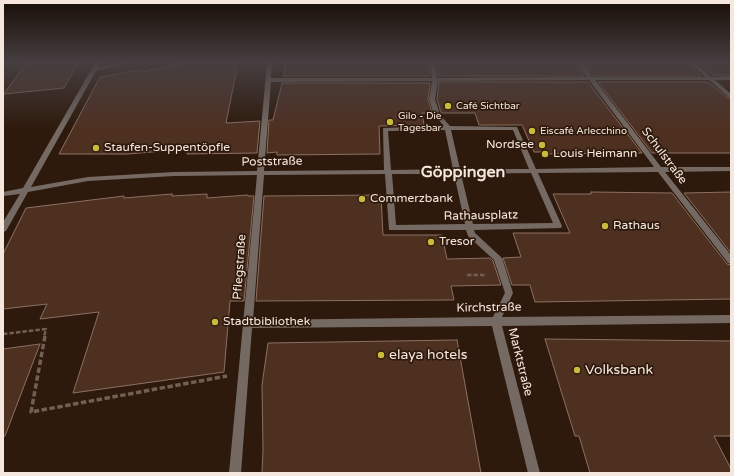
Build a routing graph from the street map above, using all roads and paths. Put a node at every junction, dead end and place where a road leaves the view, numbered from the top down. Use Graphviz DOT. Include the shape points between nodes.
graph roads {
  1 [pos="86,85"];
  2 [pos="269,85"];
  3 [pos="434,85"];
  4 [pos="596,85"];
  5 [pos="718,85"];
  6 [pos="731,97"];
  7 [pos="448,128"];
  8 [pos="659,169"];
  9 [pos="731,169"];
  10 [pos="533,170"];
  11 [pos="457,171"];
  12 [pos="388,172"];
  13 [pos="260,174"];
  14 [pos="26,190"];
  15 [pos="3,194"];
  16 [pos="470,227"];
  17 [pos="3,229"];
  18 [pos="731,261"];
  19 [pos="731,319"];
  20 [pos="496,321"];
  21 [pos="249,324"];
  22 [pos="3,334"];
  23 [pos="243,373"];
  24 [pos="235,473"];
  25 [pos="534,473"];
  1 -- 14 [label="street"];
  2 -- 13 [label="street, Pflegstraße"];
  3 -- 7 [label="street, Marktstraße" via="432,99 437,115"];
  4 -- 8 [label="street, Schulstraße"];
  5 -- 6 [label="street"];
  7 -- 10 [label="street, Rathausplatz" via="515,128"];
  7 -- 11 [label="street, Marktstraße"];
  7 -- 12 [label="street, Rathausplatz" via="385,129"];
  8 -- 9 [label="street, Poststraße"];
  8 -- 10 [label="street, Poststraße"];
  8 -- 18 [label="street, Schulstraße"];
  10 -- 11 [label="street, Poststraße"];
  10 -- 16 [label="street, Rathausplatz" via="558,226"];
  11 -- 12 [label="street, Poststraße"];
  11 -- 16 [label="street, Marktstraße"];
  12 -- 13 [label="street, Poststraße"];
  12 -- 16 [label="street, Rathausplatz" via="392,228"];
  13 -- 14 [label="street, Poststraße" via="174,174 88,179"];
  13 -- 21 [label="street, Pflegstraße"];
  14 -- 15 [label="street, Poststraße"];
  14 -- 17 [label="street"];
  16 -- 20 [label="street, Marktstraße" via="471,234 498,258 509,292"];
  19 -- 20 [label="street, Kirchstraße"];
  20 -- 21 [label="street, Kirchstraße"];
  20 -- 25 [label="street, Marktstraße"];
  21 -- 23 [label="street, Pflegstraße"];
  22 -- 23 [label="path" via="46,329 31,412"];
  23 -- 24 [label="street, Pflegstraße"];
}
